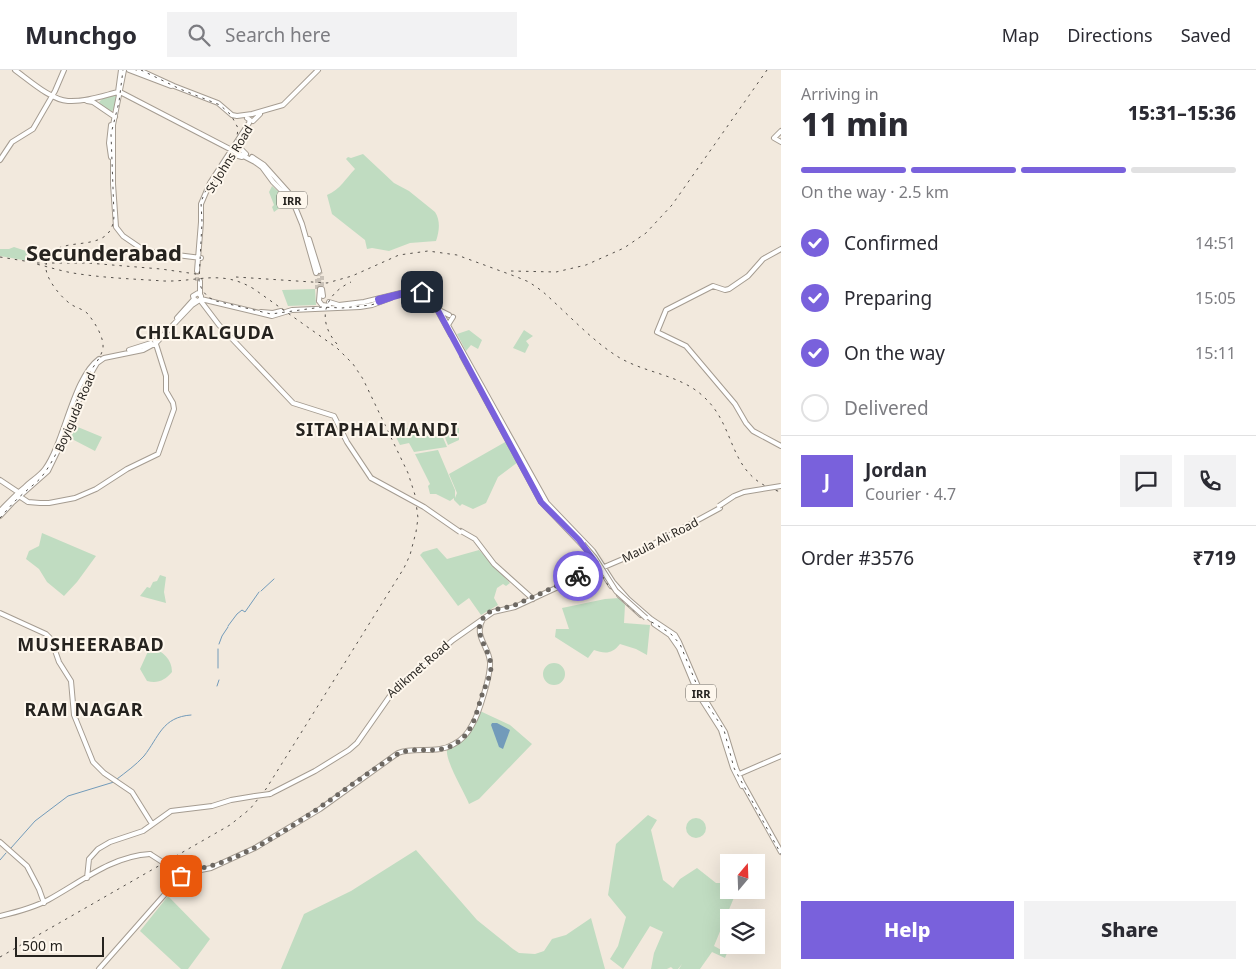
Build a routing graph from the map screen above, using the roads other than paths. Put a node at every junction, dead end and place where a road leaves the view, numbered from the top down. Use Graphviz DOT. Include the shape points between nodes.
graph roads {
  1 [pos="14,70"];
  2 [pos="64,70"];
  3 [pos="122,70"];
  4 [pos="134,70"];
  5 [pos="319,70"];
  6 [pos="172,86"];
  7 [pos="119,92"];
  8 [pos="52,95"];
  9 [pos="100,96"];
  10 [pos="127,96"];
  11 [pos="90,100"];
  12 [pos="118,102"];
  13 [pos="102,108"];
  14 [pos="114,116"];
  15 [pos="253,117"];
  16 [pos="247,118"];
  17 [pos="781,132"];
  18 [pos="240,141"];
  19 [pos="781,141"];
  20 [pos="233,150"];
  21 [pos="246,154"];
  22 [pos="0,159"];
  23 [pos="229,159"];
  24 [pos="262,167"];
  25 [pos="277,184"];
  26 [pos="781,250"];
  27 [pos="199,258"];
  28 [pos="199,271"];
  29 [pos="318,272"];
  30 [pos="198,281"];
  31 [pos="320,289"];
  32 [pos="196,298"];
  33 [pos="377,301"];
  34 [pos="323,303"];
  35 [pos="441,311"];
  36 [pos="448,325"];
  37 [pos="156,342"];
  38 [pos="479,385"];
  39 [pos="781,446"];
  40 [pos="0,480"];
  41 [pos="781,487"];
  42 [pos="19,495"];
  43 [pos="2,511"];
  44 [pos="692,523"];
  45 [pos="580,539"];
  46 [pos="599,567"];
  47 [pos="532,598"];
  48 [pos="0,613"];
  49 [pos="484,617"];
  50 [pos="648,619"];
  51 [pos="474,625"];
  52 [pos="480,626"];
  53 [pos="700,695"];
  54 [pos="781,757"];
  55 [pos="312,772"];
  56 [pos="740,776"];
  57 [pos="152,824"];
  58 [pos="765,826"];
  59 [pos="139,832"];
  60 [pos="1,844"];
  61 [pos="781,852"];
  62 [pos="781,857"];
  63 [pos="183,872"];
  64 [pos="86,877"];
  65 [pos="43,903"];
  66 [pos="0,916"];
  67 [pos="99,969"];
  1 -- 8 [label="main road" via="35,87"];
  2 -- 8 [label="main road"];
  3 -- 7 [label="main road"];
  4 -- 6 [label="main road"];
  4 -- 6 [label="main road"];
  4 -- 6 [label="main road"];
  5 -- 15 [label="main road" via="285,103"];
  5 -- 15 [label="main road, St Johns Road" via="286,104"];
  6 -- 15 [label="main road" via="218,102 234,116"];
  6 -- 16 [label="main road" via="214,102 234,117"];
  7 -- 9 [label="main road"];
  7 -- 10 [label="main road"];
  7 -- 12 [label="main road"];
  8 -- 11 [label="main road" via="68,103"];
  8 -- 22 [label="main road" via="31,129 14,139"];
  9 -- 11 [label="main road"];
  9 -- 13 [label="main road" via="98,102"];
  10 -- 12 [label="main road"];
  10 -- 20 [label="main road"];
  11 -- 13 [label="main road"];
  12 -- 14 [label="main road"];
  13 -- 14 [label="main road"];
  14 -- 27 [label="main road" via="109,143 115,222 120,234 145,251"];
  15 -- 16 [label="main road"];
  15 -- 18 [label="main road, St Johns Road"];
  16 -- 20 [label="main road, St Johns Road" via="249,124"];
  17 -- 19 [label="main road" via="774,138"];
  18 -- 20 [label="main road, St Johns Road"];
  18 -- 21 [label="main road" via="240,148"];
  20 -- 21 [label="main road, IRR"];
  20 -- 23 [label="main road, St Johns Road"];
  20 -- 24 [label="main road, IRR"];
  20 -- 27 [label="main road, St Johns Road" via="210,183 201,204"];
  21 -- 25 [label="main road, IRR" via="264,165"];
  23 -- 24 [label="main road" via="238,155"];
  23 -- 27 [label="main road, St Johns Road" via="208,190 203,204"];
  24 -- 25 [label="main road, IRR"];
  25 -- 29 [label="main road, IRR" via="294,200"];
  26 -- 39 [label="main road" via="764,259 729,289 711,286 666,310 657,332 686,346 736,404 746,423"];
  27 -- 28 [label="main road, St Johns Road"];
  30 -- 32 [label="main road"];
  31 -- 34 [label="main road"];
  32 -- 34 [label="main road" via="269,313"];
  32 -- 37 [label="main road, Boyiguda Road"];
  32 -- 47 [label="main road, bridge" via="293,403 334,416 370,476 474,540 490,562"];
  33 -- 34 [label="main road, IRR"];
  33 -- 35 [label="main road, IRR" via="417,291 430,297"];
  33 -- 38 [label="main road, IRR" via="415,292 429,299"];
  35 -- 36 [label="main road, IRR"];
  35 -- 36 [label="main road" via="451,316"];
  36 -- 38 [label="main road, IRR"];
  37 -- 42 [label="main road, Boyiguda Road" via="98,362 81,390 54,459"];
  37 -- 42 [label="main road" via="166,378 166,392 174,409 158,454 79,497 49,503 28,502"];
  38 -- 45 [label="main road, IRR" via="535,486"];
  40 -- 42 [label="main road"];
  41 -- 44 [label="main road, Maula Ali Road, bridge" via="734,496"];
  42 -- 43 [label="main road, Boyiguda Road"];
  44 -- 46 [label="main road, Maula Ali Road"];
  44 -- 46 [label="main road, Maula Ali Road" via="645,549"];
  45 -- 46 [label="main road"];
  45 -- 50 [label="main road, IRR, bridge" via="617,590"];
  46 -- 47 [label="main road"];
  46 -- 50 [label="main road" via="622,600"];
  47 -- 49 [label="main road" via="494,610"];
  48 -- 57 [label="main road" via="51,639 59,662 71,681 74,715 93,762 134,794"];
  49 -- 51 [label="main road, Adikmet Road"];
  49 -- 52 [label="main road"];
  49 -- 55 [label="main road, Adikmet Road" via="391,692 348,750"];
  50 -- 53 [label="main road, IRR" via="673,638 683,653"];
  51 -- 52 [label="main road"];
  51 -- 55 [label="main road, Adikmet Road" via="392,693 354,746"];
  52 -- 63 [label="main road" via="491,670 474,721 463,738 438,750 399,753 266,842 213,866"];
  53 -- 56 [label="main road, IRR" via="721,730"];
  53 -- 56 [label="main road, IRR" via="725,732"];
  54 -- 56 [label="main road"];
  55 -- 57 [label="main road, bridge" via="272,793 212,806 173,810"];
  56 -- 58 [label="main road, IRR"];
  57 -- 59 [label="main road"];
  58 -- 61 [label="main road, IRR"];
  58 -- 62 [label="main road, IRR"];
  59 -- 64 [label="main road" via="104,845 90,857"];
  59 -- 64 [label="main road" via="102,845 88,858"];
  60 -- 65 [label="main road" via="29,870"];
  63 -- 64 [label="main road, bridge" via="150,855 110,864"];
  63 -- 67 [label="main road" via="172,889"];
  64 -- 65 [label="main road"];
  65 -- 66 [label="main road"];
}
